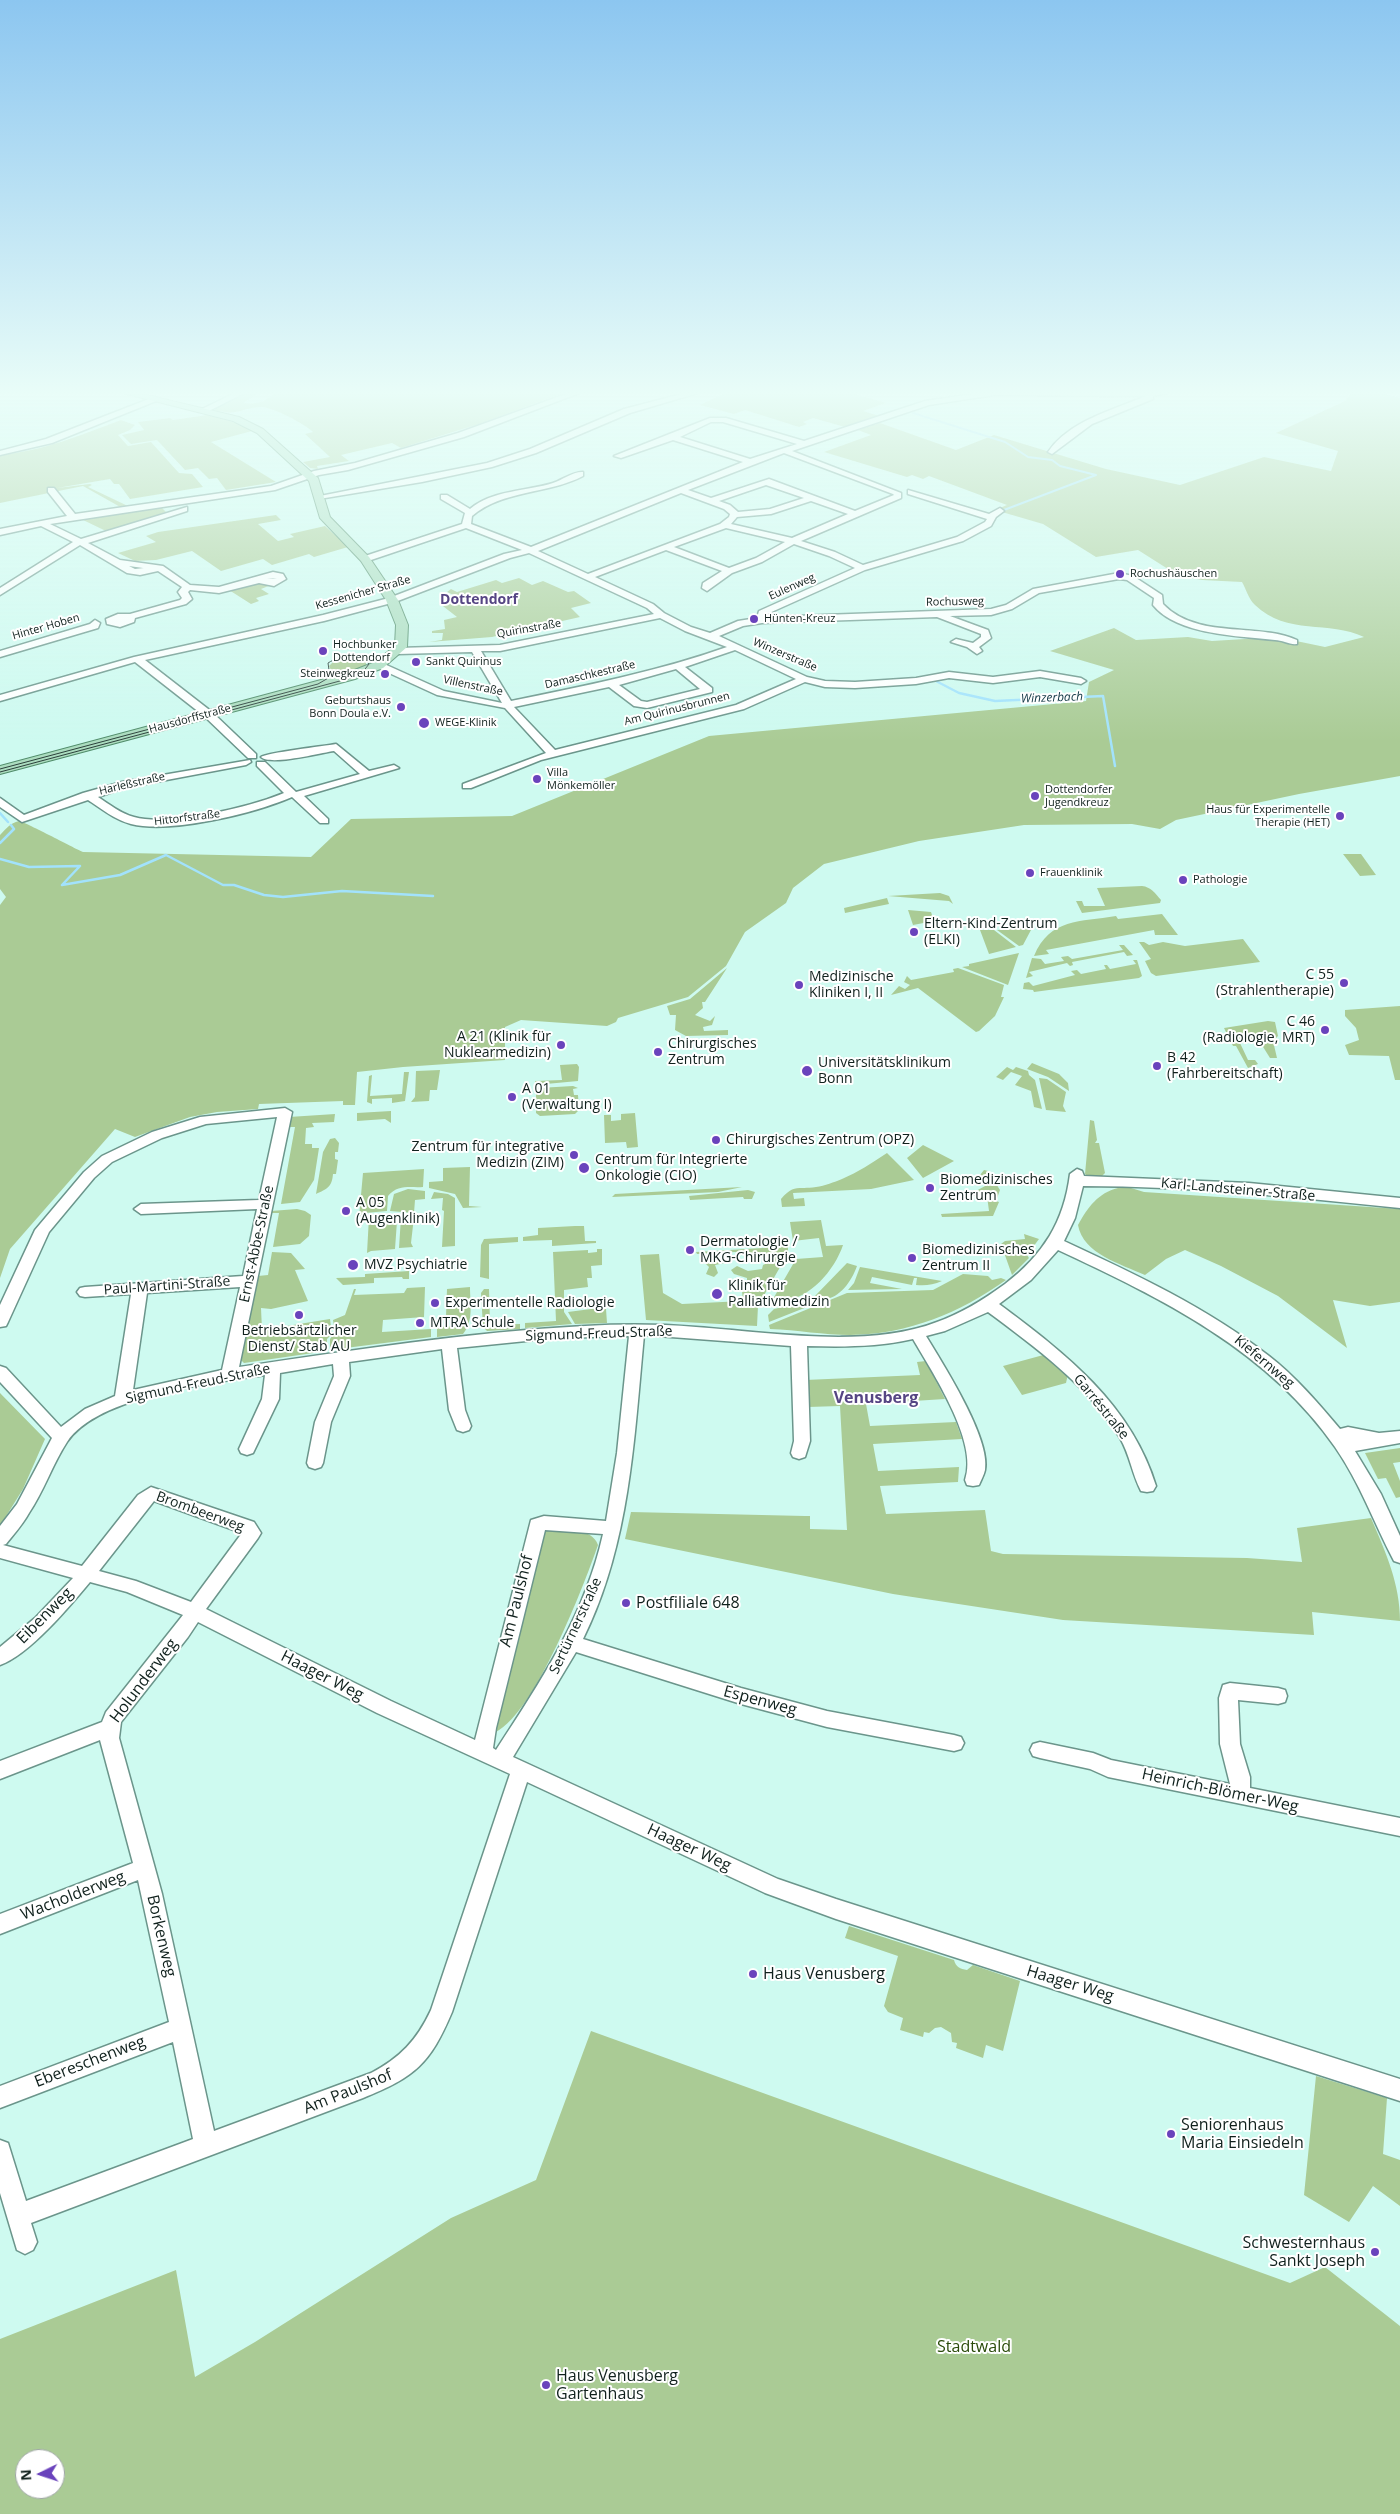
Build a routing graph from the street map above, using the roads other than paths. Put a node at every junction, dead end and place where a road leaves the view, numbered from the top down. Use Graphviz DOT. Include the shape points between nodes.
graph roads {
  1 [pos="65,507"];
  2 [pos="142,507"];
  3 [pos="171,507"];
  4 [pos="193,507"];
  5 [pos="322,507"];
  6 [pos="462,507"];
  7 [pos="480,507"];
  8 [pos="640,507"];
  9 [pos="725,507"];
  10 [pos="783,507"];
  11 [pos="837,507"];
  12 [pos="873,507"];
  13 [pos="959,507"];
  14 [pos="177,511"];
  15 [pos="1000,511"];
  16 [pos="470,512"];
  17 [pos="734,515"];
  18 [pos="857,515"];
  19 [pos="73,517"];
  20 [pos="992,518"];
  21 [pos="41,523"];
  22 [pos="466,525"];
  23 [pos="726,525"];
  24 [pos="0,532"];
  25 [pos="793,541"];
  26 [pos="81,542"];
  27 [pos="668,548"];
  28 [pos="530,550"];
  29 [pos="365,559"];
  30 [pos="862,568"];
  31 [pos="730,571"];
  32 [pos="588,577"];
  33 [pos="261,580"];
  34 [pos="188,587"];
  35 [pos="707,588"];
  36 [pos="0,592"];
  37 [pos="392,600"];
  38 [pos="940,614"];
  39 [pos="661,615"];
  40 [pos="130,617"];
  41 [pos="762,620"];
  42 [pos="95,623"];
  43 [pos="709,637"];
  44 [pos="956,642"];
  45 [pos="1294,642"];
  46 [pos="735,647"];
  47 [pos="475,649"];
  48 [pos="398,651"];
  49 [pos="0,654"];
  50 [pos="137,659"];
  51 [pos="379,665"];
  52 [pos="678,666"];
  53 [pos="804,679"];
  54 [pos="1081,681"];
  55 [pos="611,684"];
  56 [pos="0,698"];
  57 [pos="508,705"];
  58 [pos="208,714"];
  59 [pos="552,753"];
  60 [pos="249,759"];
  61 [pos="264,761"];
  62 [pos="394,768"];
  63 [pos="0,770"];
  64 [pos="367,775"];
  65 [pos="468,786"];
  66 [pos="294,794"];
  67 [pos="87,795"];
  68 [pos="0,802"];
  69 [pos="324,821"];
  70 [pos="1076,1178"];
  71 [pos="1400,1203"];
  72 [pos="265,1204"];
  73 [pos="141,1209"];
  74 [pos="1056,1243"];
  75 [pos="249,1280"];
  76 [pos="140,1288"];
  77 [pos="86,1292"];
  78 [pos="988,1304"];
  79 [pos="0,1322"];
  80 [pos="637,1330"];
  81 [pos="918,1335"];
  82 [pos="799,1339"];
  83 [pos="449,1343"];
  84 [pos="341,1358"];
  85 [pos="272,1368"];
  86 [pos="0,1372"];
  87 [pos="229,1376"];
  88 [pos="123,1399"];
  89 [pos="463,1426"];
  90 [pos="61,1437"];
  91 [pos="1400,1437"];
  92 [pos="1341,1442"];
  93 [pos="247,1449"];
  94 [pos="799,1453"];
  95 [pos="315,1463"];
  96 [pos="973,1480"];
  97 [pos="1147,1486"];
  98 [pos="613,1528"];
  99 [pos="0,1539"];
  100 [pos="0,1551"];
  101 [pos="1400,1556"];
  102 [pos="87,1573"];
  103 [pos="195,1612"];
  104 [pos="571,1643"];
  105 [pos="0,1656"];
  106 [pos="1278,1696"];
  107 [pos="109,1728"];
  108 [pos="954,1743"];
  109 [pos="1040,1750"];
  110 [pos="491,1756"];
  111 [pos="0,1770"];
  112 [pos="521,1771"];
  113 [pos="1240,1795"];
  114 [pos="1400,1827"];
  115 [pos="145,1868"];
  116 [pos="0,1924"];
  117 [pos="181,2028"];
  118 [pos="1400,2090"];
  119 [pos="0,2097"];
  120 [pos="206,2146"];
  121 [pos="0,2151"];
  122 [pos="18,2216"];
  123 [pos="25,2242"];
  1 -- 19 [label="street"];
  2 -- 19 [label="street"];
  3 -- 14 [label="street"];
  4 -- 14 [label="street"];
  5 -- 29 [label="main road" via="325,518"];
  6 -- 16 [label="street"];
  7 -- 16 [label="street"];
  8 -- 28 [label="street, Kessenicher Straße"];
  9 -- 17 [label="street"];
  10 -- 17 [label="street"];
  11 -- 18 [label="street"];
  12 -- 18 [label="street"];
  13 -- 20 [label="street"];
  14 -- 26 [label="street"];
  15 -- 20 [label="street, Eulenweg"];
  16 -- 22 [label="street"];
  17 -- 23 [label="street"];
  18 -- 25 [label="street"];
  19 -- 21 [label="street"];
  20 -- 30 [label="street, Eulenweg" via="988,524 960,539"];
  21 -- 24 [label="street"];
  21 -- 26 [label="street"];
  22 -- 28 [label="street, Winzerstraße"];
  22 -- 29 [label="street"];
  23 -- 25 [label="street"];
  23 -- 27 [label="street"];
  25 -- 30 [label="street"];
  25 -- 31 [label="street" via="759,560"];
  26 -- 34 [label="street" via="134,572 160,568"];
  26 -- 36 [label="street"];
  27 -- 31 [label="street"];
  27 -- 32 [label="street"];
  28 -- 32 [label="street, Winzerstraße"];
  28 -- 37 [label="street, Kessenicher Straße"];
  29 -- 37 [label="main road"];
  30 -- 41 [label="street, Eulenweg" via="762,613"];
  31 -- 35 [label="street" via="706,585"];
  32 -- 39 [label="street, Winzerstraße" via="650,606"];
  33 -- 34 [label="street" via="219,590"];
  34 -- 40 [label="street" via="183,592 187,597 185,601"];
  37 -- 48 [label="main road" via="403,631 403,642"];
  37 -- 50 [label="street, Kessenicher Straße"];
  38 -- 41 [label="street, Rochusweg"];
  38 -- 44 [label="street" via="945,620 985,632 986,638 975,649"];
  38 -- 45 [label="street, Rochusweg" via="998,611 1036,592 1124,575 1159,597 1158,605 1162,609 1189,623 1248,635 1282,636"];
  39 -- 43 [label="street, Winzerstraße"];
  39 -- 47 [label="street, Quirinstraße" via="522,644"];
  41 -- 43 [label="street, Rochusweg" via="741,623"];
  42 -- 49 [label="street, Hinter Hoben" via="96,626"];
  43 -- 46 [label="street, Winzerstraße"];
  46 -- 52 [label="street, Damaschkestraße"];
  46 -- 53 [label="street, Winzerstraße"];
  47 -- 48 [label="street, Quirinstraße"];
  47 -- 57 [label="street"];
  48 -- 51 [label="main road, Hausdorffstraße"];
  50 -- 56 [label="street, Kessenicher Straße"];
  50 -- 58 [label="street"];
  51 -- 57 [label="street, Villenstraße" via="441,693 494,706"];
  51 -- 58 [label="main road, Hausdorffstraße" via="333,682"];
  52 -- 55 [label="street, Damaschkestraße"];
  52 -- 55 [label="street" via="708,690 647,706 638,704"];
  53 -- 54 [label="street, Winzerstraße" via="847,686 946,676 993,680 1040,674"];
  53 -- 59 [label="street, Am Quirinusbrunnen" via="740,707"];
  55 -- 57 [label="street, Damaschkestraße"];
  57 -- 59 [label="street"];
  58 -- 60 [label="street"];
  58 -- 63 [label="main road, Hausdorffstraße"];
  59 -- 65 [label="street, Am Quirinusbrunnen"];
  60 -- 61 [label="street, Harleßstraße" via="252,765"];
  60 -- 67 [label="street, Harleßstraße"];
  61 -- 64 [label="street, Harleßstraße" via="336,747"];
  61 -- 66 [label="street"];
  62 -- 64 [label="street, Hittorfstraße"];
  64 -- 66 [label="street, Hittorfstraße"];
  66 -- 67 [label="street, Hittorfstraße" via="216,815 154,823 128,819"];
  66 -- 69 [label="street"];
  67 -- 68 [label="street, Harleßstraße" via="22,818"];
  70 -- 71 [label="street, Karl-Landsteiner-Straße" via="1249,1188"];
  70 -- 74 [label="street, Sigmund-Freud-Straße" via="1069,1217"];
  72 -- 73 [label="street"];
  72 -- 75 [label="street, Ernst-Abbe-Straße"];
  72 -- 79 [label="street, Ernst-Abbe-Straße" via="285,1112 205,1120 157,1135 107,1159 88,1175 42,1230"];
  74 -- 78 [label="street, Sigmund-Freud-Straße" via="1018,1284"];
  74 -- 92 [label="street, Kiefernweg" via="1176,1300 1230,1333 1289,1380"];
  75 -- 76 [label="street, Paul-Martini-Straße"];
  75 -- 87 [label="street, Ernst-Abbe-Straße"];
  76 -- 77 [label="street, Paul-Martini-Straße"];
  76 -- 88 [label="street"];
  78 -- 81 [label="street, Sigmund-Freud-Straße" via="945,1326"];
  78 -- 97 [label="street, Garréstraße" via="1084,1382 1123,1432 1145,1473"];
  80 -- 82 [label="street, Sigmund-Freud-Straße"];
  80 -- 83 [label="street, Sigmund-Freud-Straße"];
  80 -- 98 [label="street, Sertürnerstraße" via="620,1494"];
  81 -- 82 [label="street, Sigmund-Freud-Straße" via="873,1342"];
  81 -- 96 [label="street" via="947,1383 965,1424 977,1469"];
  82 -- 94 [label="street" via="802,1441"];
  83 -- 84 [label="street, Sigmund-Freud-Straße"];
  83 -- 89 [label="street"];
  84 -- 85 [label="street, Sigmund-Freud-Straße"];
  84 -- 95 [label="street" via="342,1376 323,1422"];
  85 -- 87 [label="street, Sigmund-Freud-Straße"];
  85 -- 93 [label="street" via="270,1403 251,1435"];
  86 -- 90 [label="street"];
  87 -- 88 [label="street, Sigmund-Freud-Straße"];
  88 -- 90 [label="street, Sigmund-Freud-Straße" via="89,1414"];
  90 -- 99 [label="street" via="23,1509"];
  91 -- 92 [label="street"];
  92 -- 101 [label="street, Kiefernweg" via="1376,1502"];
  98 -- 104 [label="street, Sertürnerstraße" via="601,1575"];
  98 -- 110 [label="street, Am Paulshof" via="537,1525 486,1728"];
  100 -- 102 [label="street, Haager Weg"];
  102 -- 103 [label="street, Haager Weg"];
  102 -- 103 [label="street, Brombeerweg" via="151,1494 159,1494 248,1527 252,1533"];
  102 -- 105 [label="street, Eibenweg" via="29,1633"];
  103 -- 107 [label="street, Holunderweg" via="113,1718"];
  103 -- 110 [label="street, Haager Weg" via="384,1707"];
  104 -- 108 [label="street, Espenweg" via="770,1704 841,1722"];
  104 -- 110 [label="street, Sertürnerstraße" via="530,1715"];
  106 -- 113 [label="street" via="1230,1691 1230,1744 1240,1777"];
  107 -- 111 [label="street, Holunderweg"];
  107 -- 115 [label="street, Borkenweg" via="120,1782"];
  109 -- 113 [label="street, Heinrich-Blömer-Weg" via="1093,1761 1108,1768"];
  110 -- 112 [label="street, Haager Weg"];
  112 -- 118 [label="street, Haager Weg" via="797,1896"];
  112 -- 120 [label="street, Am Paulshof" via="441,2012 433,2031 409,2064 396,2074"];
  113 -- 114 [label="street, Heinrich-Blömer-Weg"];
  115 -- 116 [label="street, Wacholderweg"];
  115 -- 117 [label="street, Borkenweg"];
  117 -- 119 [label="street, Ebereschenweg"];
  117 -- 120 [label="street, Borkenweg"];
  120 -- 122 [label="street, Am Paulshof"];
  121 -- 122 [label="street"];
  122 -- 123 [label="street"];
}
